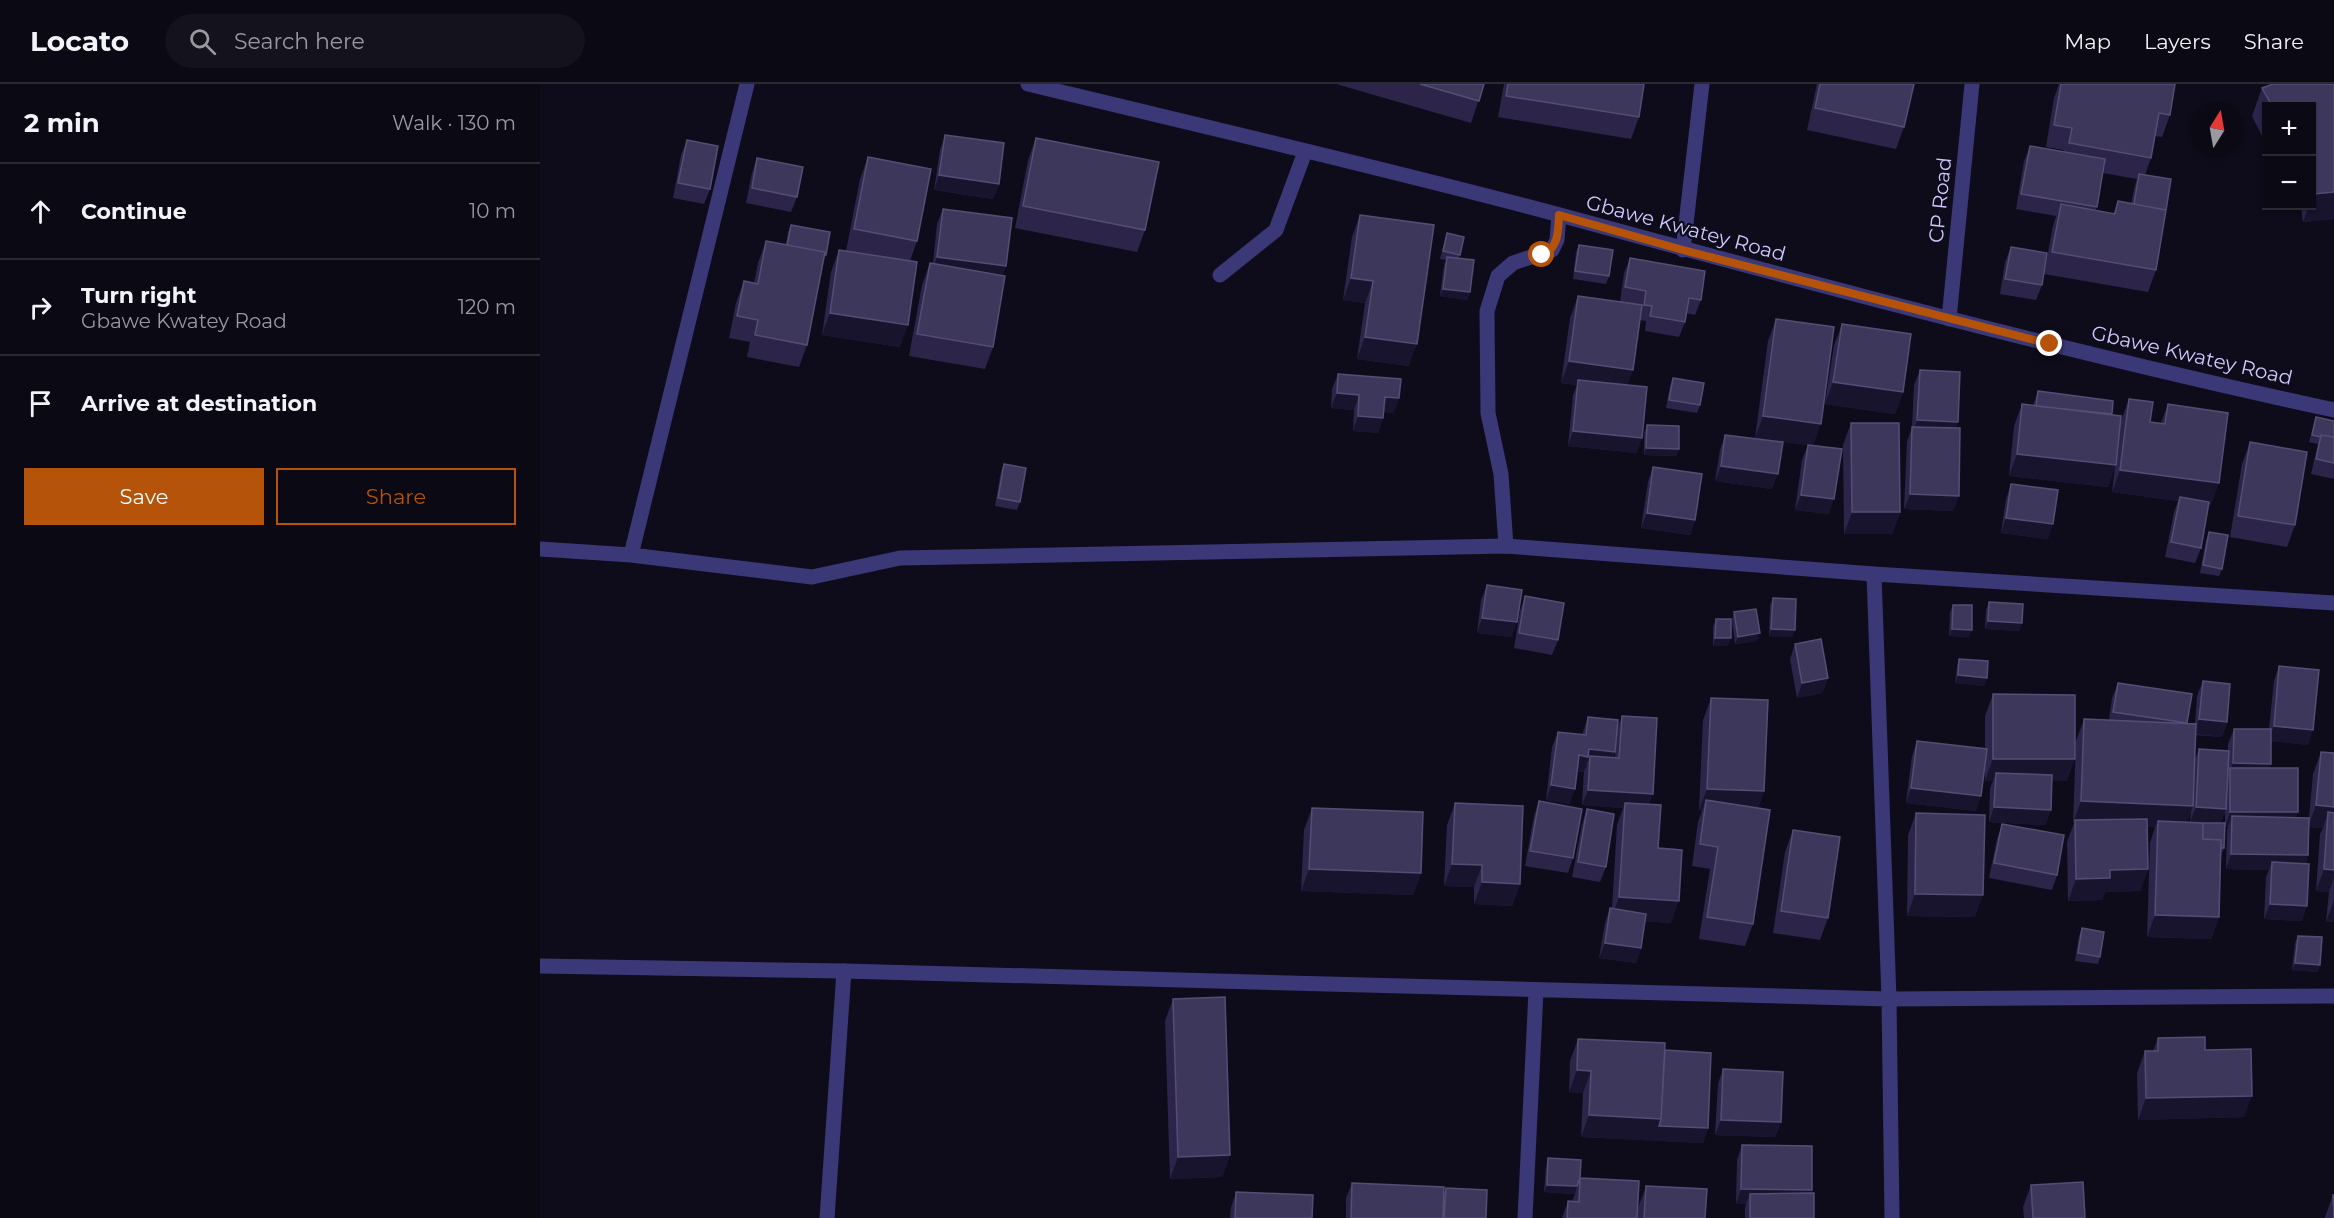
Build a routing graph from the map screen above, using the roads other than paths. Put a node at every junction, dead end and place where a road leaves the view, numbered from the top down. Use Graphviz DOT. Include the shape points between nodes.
graph roads {
  1 [pos="747,84"];
  2 [pos="1028,84"];
  3 [pos="1702,84"];
  4 [pos="1972,84"];
  5 [pos="1305,152"];
  6 [pos="1559,215"];
  7 [pos="1683,250"];
  8 [pos="1220,275"];
  9 [pos="1949,319"];
  10 [pos="2334,410"];
  11 [pos="1506,546"];
  12 [pos="540,549"];
  13 [pos="631,555"];
  14 [pos="1874,574"];
  15 [pos="2334,603"];
  16 [pos="540,966"];
  17 [pos="844,971"];
  18 [pos="1536,991"];
  19 [pos="2334,996"];
  20 [pos="1889,999"];
  21 [pos="827,1218"];
  22 [pos="1525,1218"];
  23 [pos="1892,1218"];
  1 -- 13 [label="street"];
  2 -- 5 [label="street, Gbawe Kwatey Road"];
  3 -- 7 [label="street"];
  4 -- 9 [label="street, CP Road"];
  5 -- 6 [label="street, Gbawe Kwatey Road"];
  5 -- 8 [label="street" via="1276,230"];
  6 -- 7 [label="street, Gbawe Kwatey Road"];
  6 -- 11 [label="street" via="1552,250 1513,263 1498,276 1487,311 1488,414 1502,474"];
  7 -- 9 [label="street, Gbawe Kwatey Road"];
  9 -- 10 [label="street, Gbawe Kwatey Road"];
  11 -- 13 [label="street" via="900,558 812,577"];
  11 -- 14 [label="street"];
  12 -- 13 [label="street"];
  14 -- 15 [label="street"];
  14 -- 20 [label="street"];
  16 -- 17 [label="street"];
  17 -- 18 [label="street"];
  17 -- 21 [label="street"];
  18 -- 20 [label="street"];
  18 -- 22 [label="street"];
  19 -- 20 [label="street"];
  20 -- 23 [label="street"];
}
